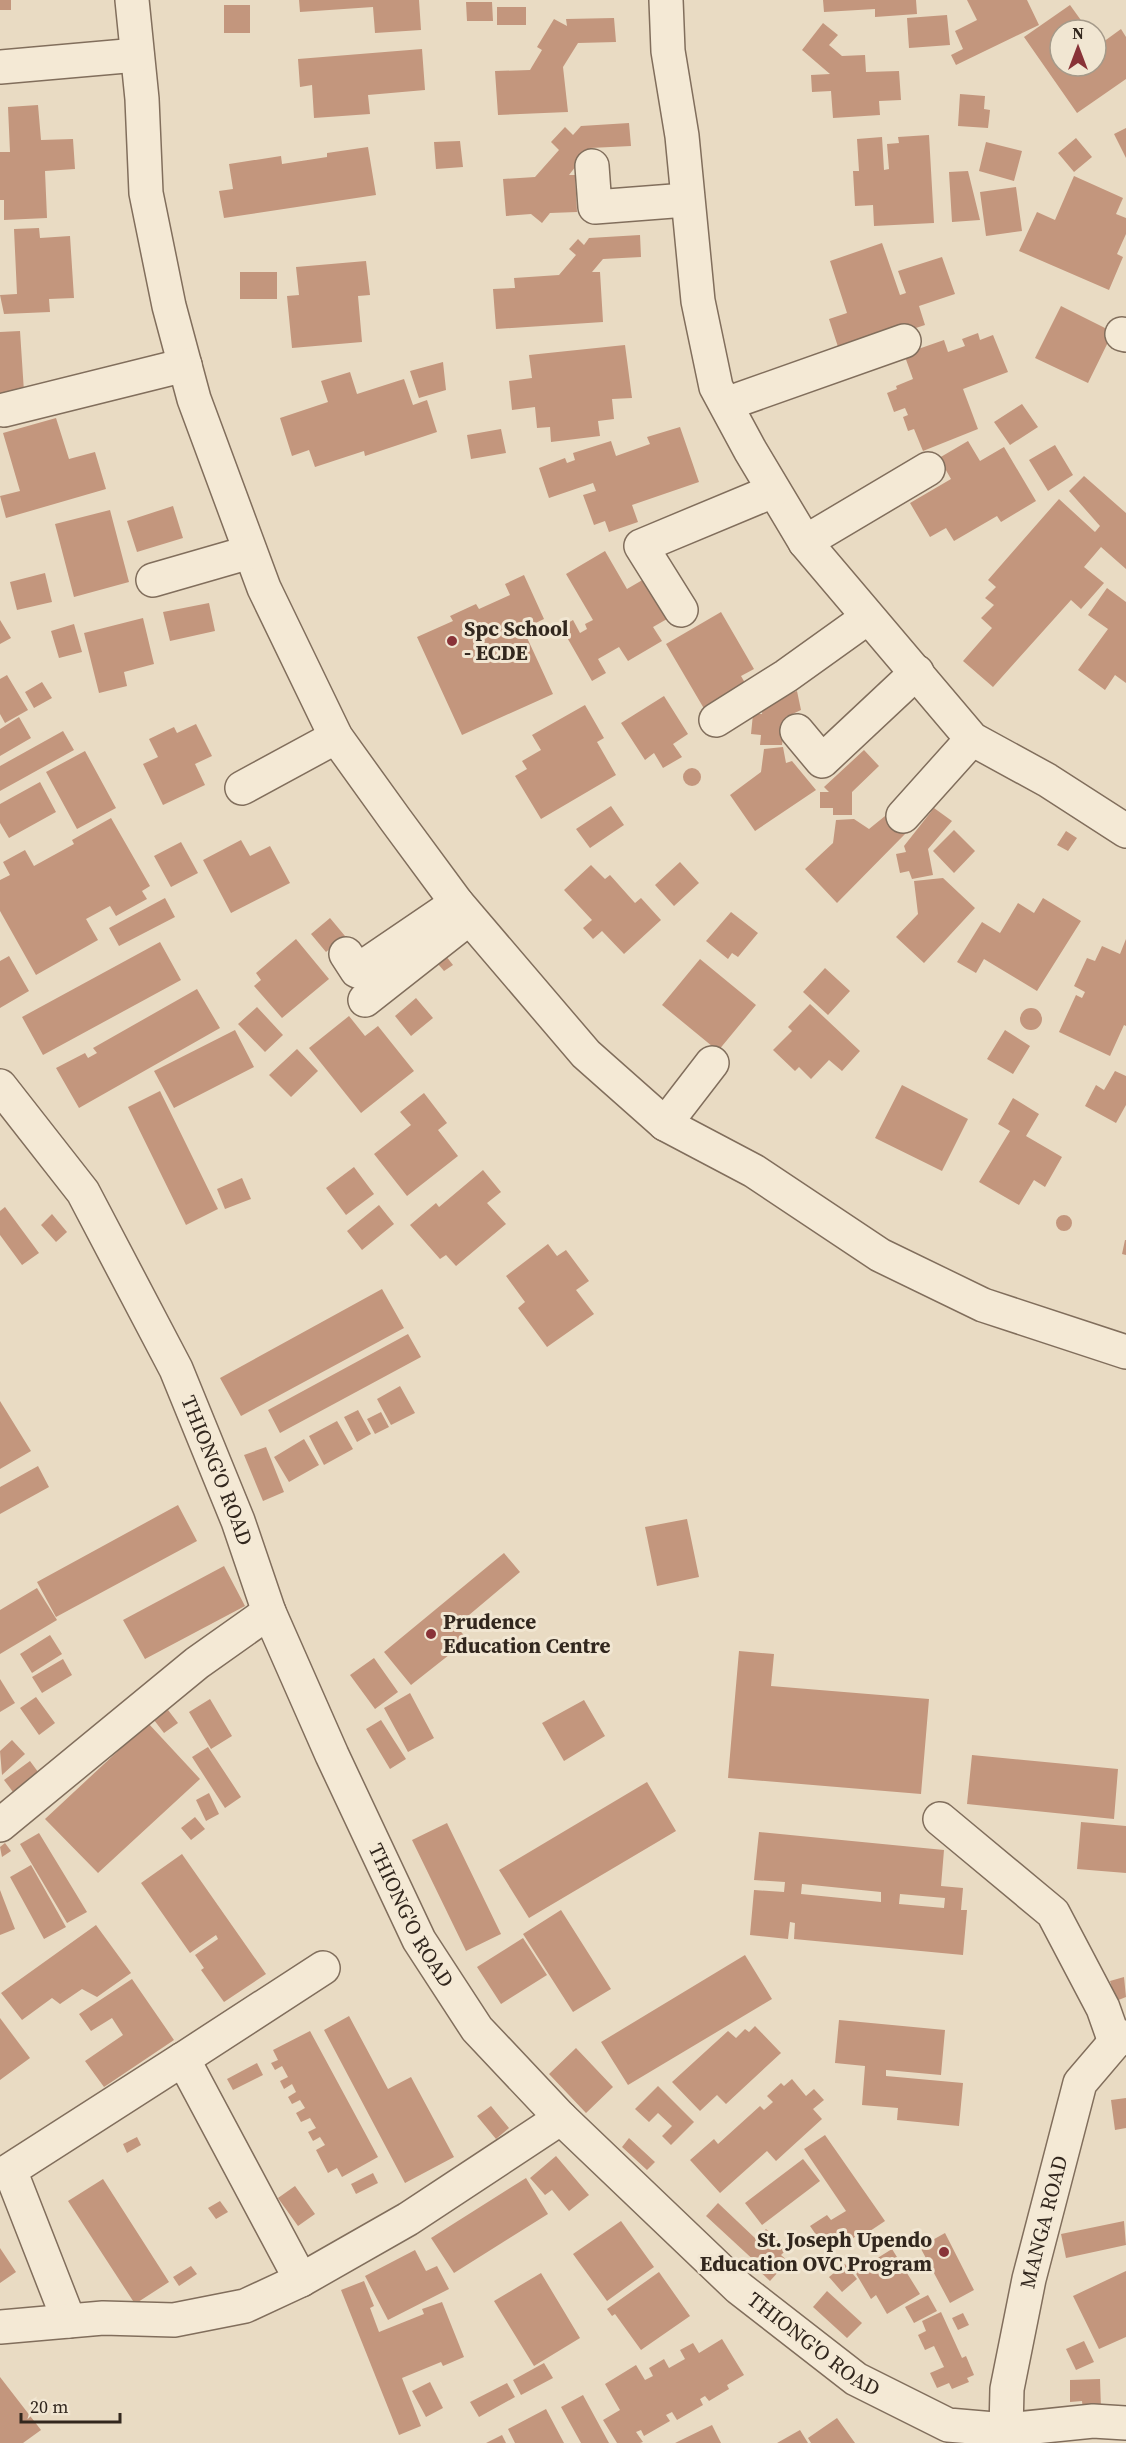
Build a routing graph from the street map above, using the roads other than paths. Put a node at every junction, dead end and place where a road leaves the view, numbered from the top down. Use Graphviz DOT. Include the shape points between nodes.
graph roads {
  1 [pos="132,0"];
  2 [pos="666,0"];
  3 [pos="137,55"];
  4 [pos="0,67"];
  5 [pos="592,166"];
  6 [pos="686,200"];
  7 [pos="904,341"];
  8 [pos="185,365"];
  9 [pos="726,404"];
  10 [pos="4,410"];
  11 [pos="928,469"];
  12 [pos="774,490"];
  13 [pos="805,542"];
  14 [pos="250,552"];
  15 [pos="153,580"];
  16 [pos="681,610"];
  17 [pos="867,618"];
  18 [pos="917,672"];
  19 [pos="716,720"];
  20 [pos="797,731"];
  21 [pos="336,736"];
  22 [pos="972,739"];
  23 [pos="243,788"];
  24 [pos="903,816"];
  25 [pos="1126,831"];
  26 [pos="463,910"];
  27 [pos="346,954"];
  28 [pos="365,999"];
  29 [pos="712,1064"];
  30 [pos="0,1086"];
  31 [pos="665,1124"];
  32 [pos="1126,1352"];
  33 [pos="269,1612"];
  34 [pos="940,1819"];
  35 [pos="0,1825"];
  36 [pos="323,1968"];
  37 [pos="1121,2039"];
  38 [pos="183,2058"];
  39 [pos="561,2118"];
  40 [pos="301,2280"];
  41 [pos="69,2321"];
  42 [pos="0,2327"];
  43 [pos="1126,2423"];
  44 [pos="1006,2430"];
  45 [pos="942,2434"];
  1 -- 3 [label="street"];
  2 -- 6 [label="street" via="668,51 682,136"];
  3 -- 4 [label="street"];
  3 -- 8 [label="street" via="146,193"];
  5 -- 6 [label="street" via="595,207"];
  6 -- 9 [label="street" via="698,301 716,387"];
  7 -- 9 [label="street"];
  8 -- 10 [label="street"];
  8 -- 14 [label="street"];
  9 -- 12 [label="street"];
  11 -- 13 [label="street"];
  12 -- 13 [label="street"];
  12 -- 16 [label="street" via="641,546"];
  13 -- 17 [label="street"];
  14 -- 15 [label="street"];
  14 -- 21 [label="street"];
  17 -- 18 [label="street"];
  17 -- 19 [label="street"];
  18 -- 20 [label="street" via="822,761"];
  18 -- 22 [label="street"];
  21 -- 23 [label="street"];
  21 -- 26 [label="street"];
  22 -- 24 [label="street"];
  22 -- 25 [label="street" via="1047,780"];
  26 -- 27 [label="street" via="357,970"];
  26 -- 28 [label="street"];
  26 -- 31 [label="street" via="586,1054"];
  29 -- 31 [label="street"];
  30 -- 33 [label="street, THIONG'O ROAD" via="83,1192 176,1369 238,1521"];
  31 -- 32 [label="street" via="754,1171 880,1255 983,1305"];
  33 -- 35 [label="street" via="197,1663"];
  33 -- 39 [label="street, THIONG'O ROAD" via="418,1940 477,2029"];
  34 -- 37 [label="street" via="1053,1912"];
  36 -- 38 [label="street"];
  37 -- 44 [label="street, MANGA ROAD" via="1080,2083 1029,2279 1007,2389"];
  38 -- 40 [label="street"];
  38 -- 41 [label="street" via="10,2170"];
  39 -- 40 [label="street" via="408,2219"];
  39 -- 45 [label="street, THIONG'O ROAD" via="739,2288 856,2379"];
  40 -- 41 [label="street" via="245,2306 174,2320"];
  41 -- 42 [label="street"];
  43 -- 44 [label="street, THIONG'O ROAD" via="1093,2421"];
  44 -- 45 [label="street, THIONG'O ROAD"];
}
